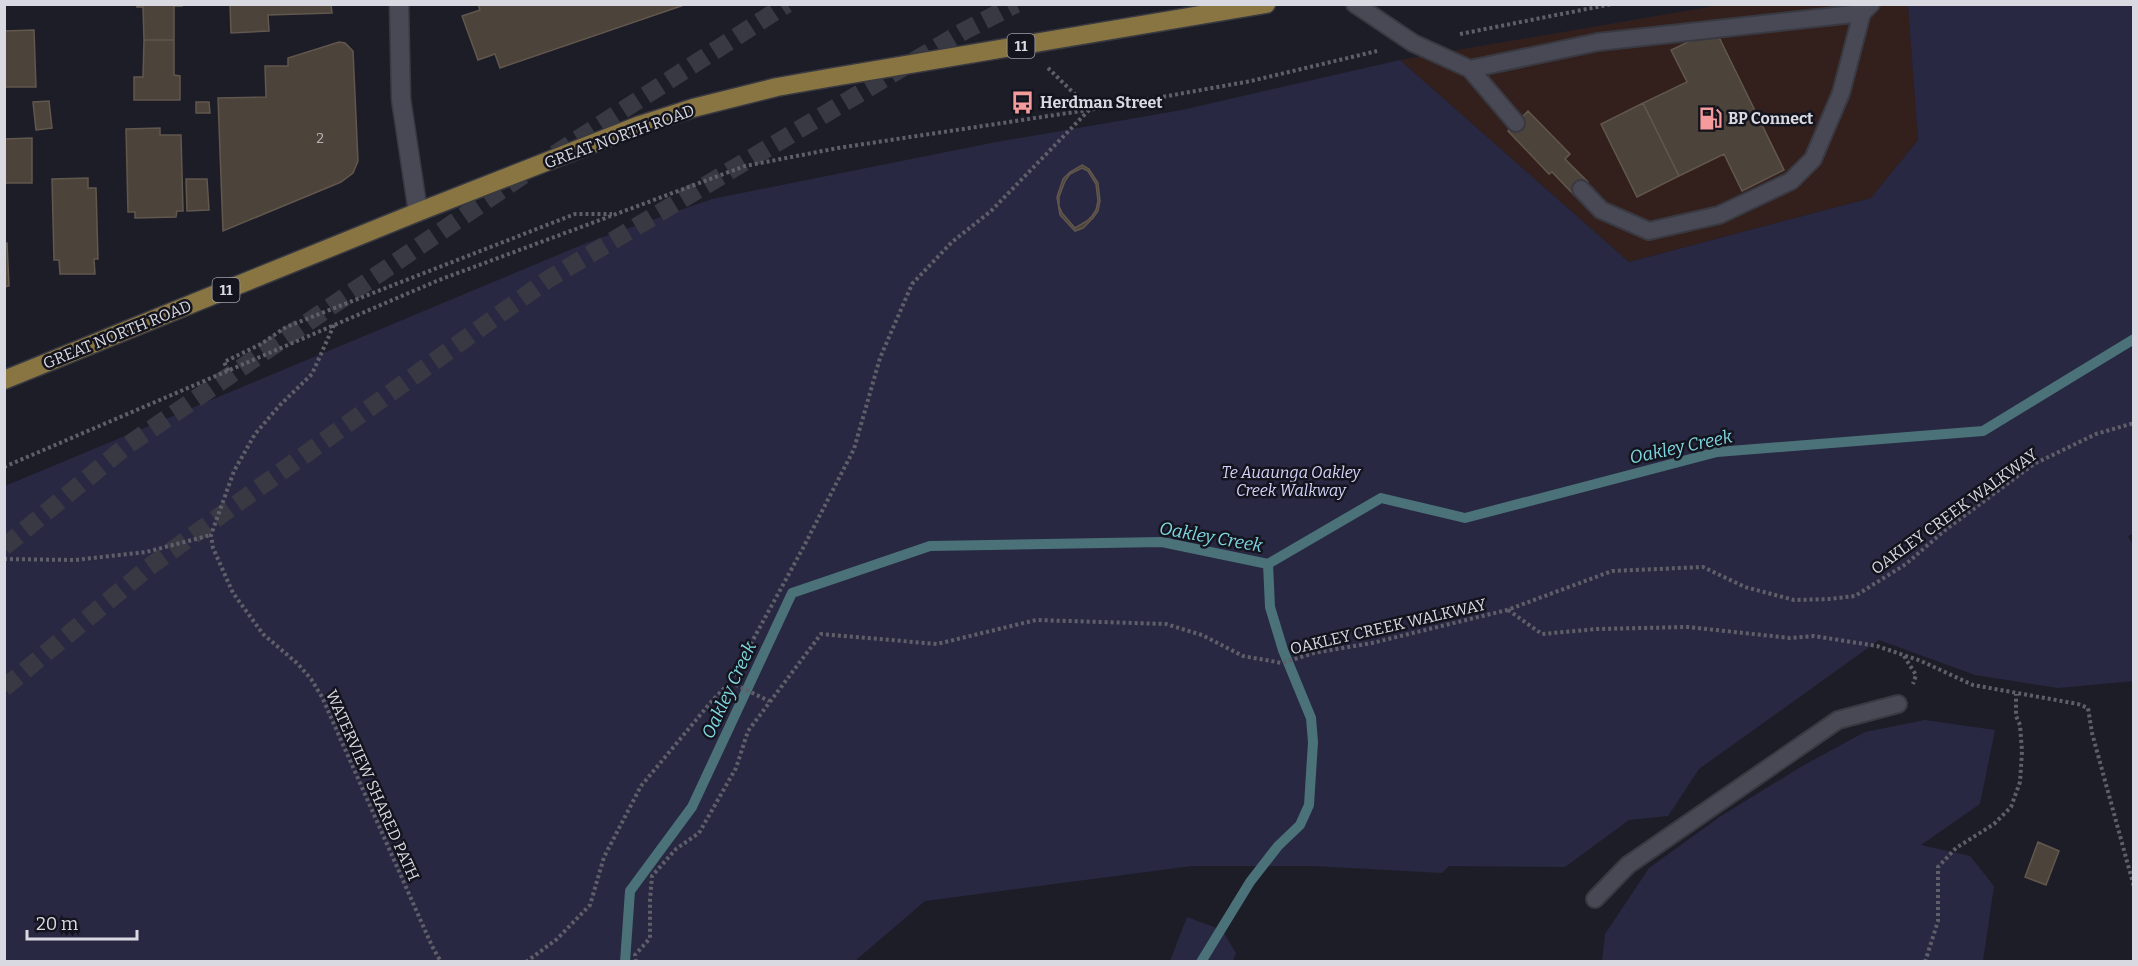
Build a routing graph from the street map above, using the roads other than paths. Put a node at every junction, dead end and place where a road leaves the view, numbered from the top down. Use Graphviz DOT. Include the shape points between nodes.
graph roads {
  1 [pos="399,4"];
  2 [pos="1266,4"];
  3 [pos="1355,4"];
  4 [pos="1866,9"];
  5 [pos="1470,69"];
  6 [pos="1516,123"];
  7 [pos="1581,189"];
  8 [pos="418,212"];
  9 [pos="4,380"];
  10 [pos="1898,704"];
  11 [pos="1595,899"];
  1 -- 8 [label="street" via="401,99"];
  2 -- 8 [label="main road, GREAT NORTH ROAD / 11" via="787,86 693,108"];
  3 -- 5 [label="lane" via="1413,43"];
  4 -- 5 [label="lane" via="1598,42"];
  4 -- 7 [label="lane" via="1841,93 1814,159 1791,181 1719,215 1649,231 1601,210"];
  5 -- 6 [label="lane"];
  8 -- 9 [label="main road, GREAT NORTH ROAD / 11"];
  10 -- 11 [label="lane" via="1838,720 1628,865"];
}
